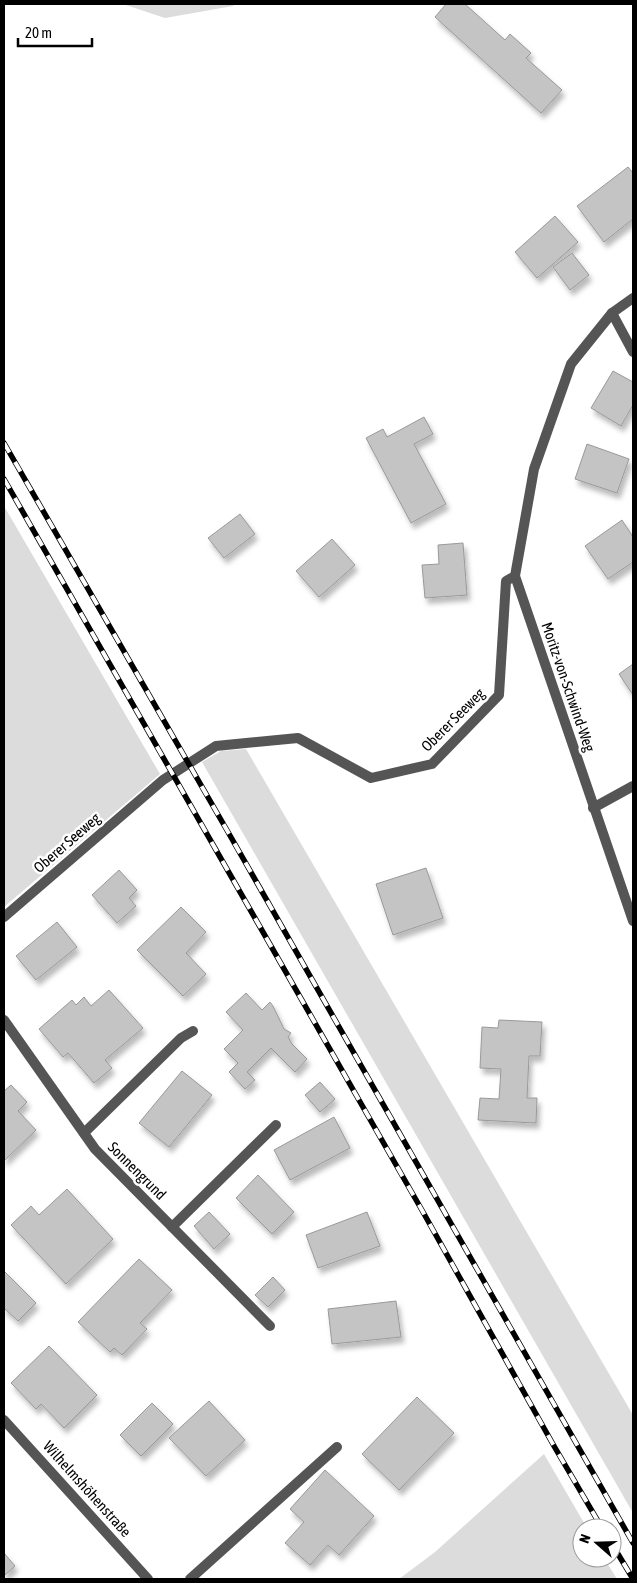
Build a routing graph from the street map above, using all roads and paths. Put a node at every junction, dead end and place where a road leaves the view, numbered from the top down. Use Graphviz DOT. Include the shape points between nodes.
graph roads {
  1 [pos="633,298"];
  2 [pos="612,313"];
  3 [pos="633,352"];
  4 [pos="515,576"];
  5 [pos="633,786"];
  6 [pos="594,808"];
  7 [pos="4,917"];
  8 [pos="633,922"];
  9 [pos="4,1020"];
  10 [pos="193,1031"];
  11 [pos="276,1125"];
  12 [pos="84,1133"];
  13 [pos="172,1227"];
  14 [pos="270,1326"];
  15 [pos="4,1420"];
  16 [pos="338,1448"];
  17 [pos="148,1579"];
  18 [pos="190,1579"];
  1 -- 2 [label="street, Oberer Seeweg"];
  2 -- 3 [label="street"];
  2 -- 4 [label="street, Oberer Seeweg" via="571,364 534,469"];
  4 -- 6 [label="street, Moritz-von-Schwind-Weg"];
  4 -- 7 [label="street, Oberer Seeweg" via="506,581 499,695 432,764 372,778 298,738 216,746 162,780"];
  5 -- 6 [label="street"];
  6 -- 8 [label="street, Moritz-von-Schwind-Weg"];
  9 -- 12 [label="street, Sonnengrund"];
  10 -- 12 [label="street" via="181,1038"];
  11 -- 13 [label="street"];
  12 -- 13 [label="street, Sonnengrund" via="94,1149"];
  13 -- 14 [label="street, Sonnengrund"];
  15 -- 17 [label="street, Wilhelmshöhenstraße"];
  16 -- 18 [label="street"];
}
